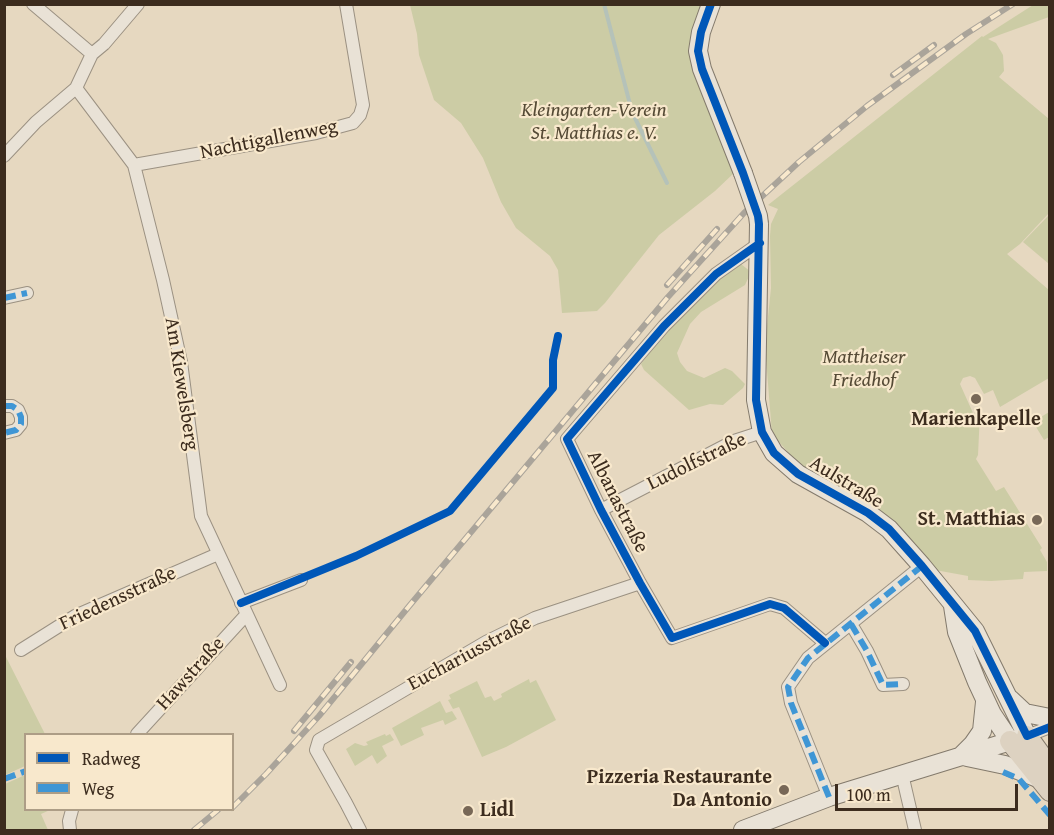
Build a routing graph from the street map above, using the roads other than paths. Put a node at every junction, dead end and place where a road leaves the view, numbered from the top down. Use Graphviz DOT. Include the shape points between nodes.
graph roads {
  1 [pos="33,4"];
  2 [pos="138,4"];
  3 [pos="346,4"];
  4 [pos="711,4"];
  5 [pos="92,54"];
  6 [pos="76,88"];
  7 [pos="4,156"];
  8 [pos="134,165"];
  9 [pos="760,243"];
  10 [pos="27,293"];
  11 [pos="4,298"];
  12 [pos="4,406"];
  13 [pos="762,432"];
  14 [pos="4,433"];
  15 [pos="601,510"];
  16 [pos="218,554"];
  17 [pos="922,566"];
  18 [pos="301,580"];
  19 [pos="640,583"];
  20 [pos="241,603"];
  21 [pos="953,606"];
  22 [pos="246,615"];
  23 [pos="850,624"];
  24 [pos="825,643"];
  25 [pos="21,650"];
  26 [pos="903,684"];
  27 [pos="280,685"];
  28 [pos="1005,695"];
  29 [pos="985,700"];
  30 [pos="1050,718"];
  31 [pos="1050,727"];
  32 [pos="139,733"];
  33 [pos="1018,739"];
  34 [pos="962,755"];
  35 [pos="902,774"];
  36 [pos="1046,779"];
  37 [pos="829,797"];
  38 [pos="72,811"];
  39 [pos="70,831"];
  40 [pos="360,831"];
  41 [pos="743,831"];
  42 [pos="915,831"];
  1 -- 5 [label="street"];
  2 -- 5 [label="street"];
  3 -- 8 [label="street, Nachtigallenweg" via="363,105 354,123"];
  4 -- 9 [label="street, Aulstraße, bridge" via="698,51 758,216"];
  5 -- 6 [label="street"];
  6 -- 7 [label="street"];
  6 -- 8 [label="street, Am Kiewelsberg"];
  8 -- 16 [label="street, Am Kiewelsberg" via="181,362 201,516"];
  9 -- 13 [label="street, Aulstraße" via="756,400"];
  9 -- 15 [label="street, Albanastraße" via="716,274 664,326 567,439"];
  10 -- 11 [label="street"];
  12 -- 14 [label="street" via="12,406 21,417 16,430"];
  13 -- 15 [label="street, Ludolfstraße" via="734,441"];
  13 -- 17 [label="street, Aulstraße" via="774,453 798,474 868,513 889,529"];
  15 -- 19 [label="street, Albanastraße"];
  16 -- 20 [label="street, Am Kiewelsberg"];
  16 -- 25 [label="street, Friedensstraße" via="75,616"];
  17 -- 21 [label="street, Aulstraße"];
  17 -- 23 [label="street"];
  18 -- 20 [label="street"];
  19 -- 24 [label="street, Albanastraße" via="672,638 770,604 784,608"];
  19 -- 40 [label="street, Euchariusstraße" via="535,618 486,642 319,740 316,750"];
  20 -- 22 [label="street, Am Kiewelsberg"];
  21 -- 28 [label="street, Aulstraße" via="975,631"];
  21 -- 29 [label="street, Aulstraße" via="957,632"];
  22 -- 27 [label="street, Am Kiewelsberg"];
  22 -- 32 [label="street, Hawstraße"];
  23 -- 24 [label="street"];
  23 -- 26 [label="street" via="883,685"];
  24 -- 37 [label="street" via="808,658 788,687 790,703"];
  28 -- 30 [label="street" via="1025,713"];
  28 -- 33 [label="street, Aulstraße"];
  29 -- 33 [label="street, Aulstraße" via="992,714"];
  29 -- 34 [label="street" via="982,731"];
  31 -- 33 [label="street"];
  33 -- 34 [label="street"];
  33 -- 36 [label="main road"];
  34 -- 35 [label="street"];
  34 -- 36 [label="street"];
  35 -- 37 [label="street"];
  35 -- 42 [label="street"];
  37 -- 41 [label="street"];
  38 -- 39 [label="street"];
}
